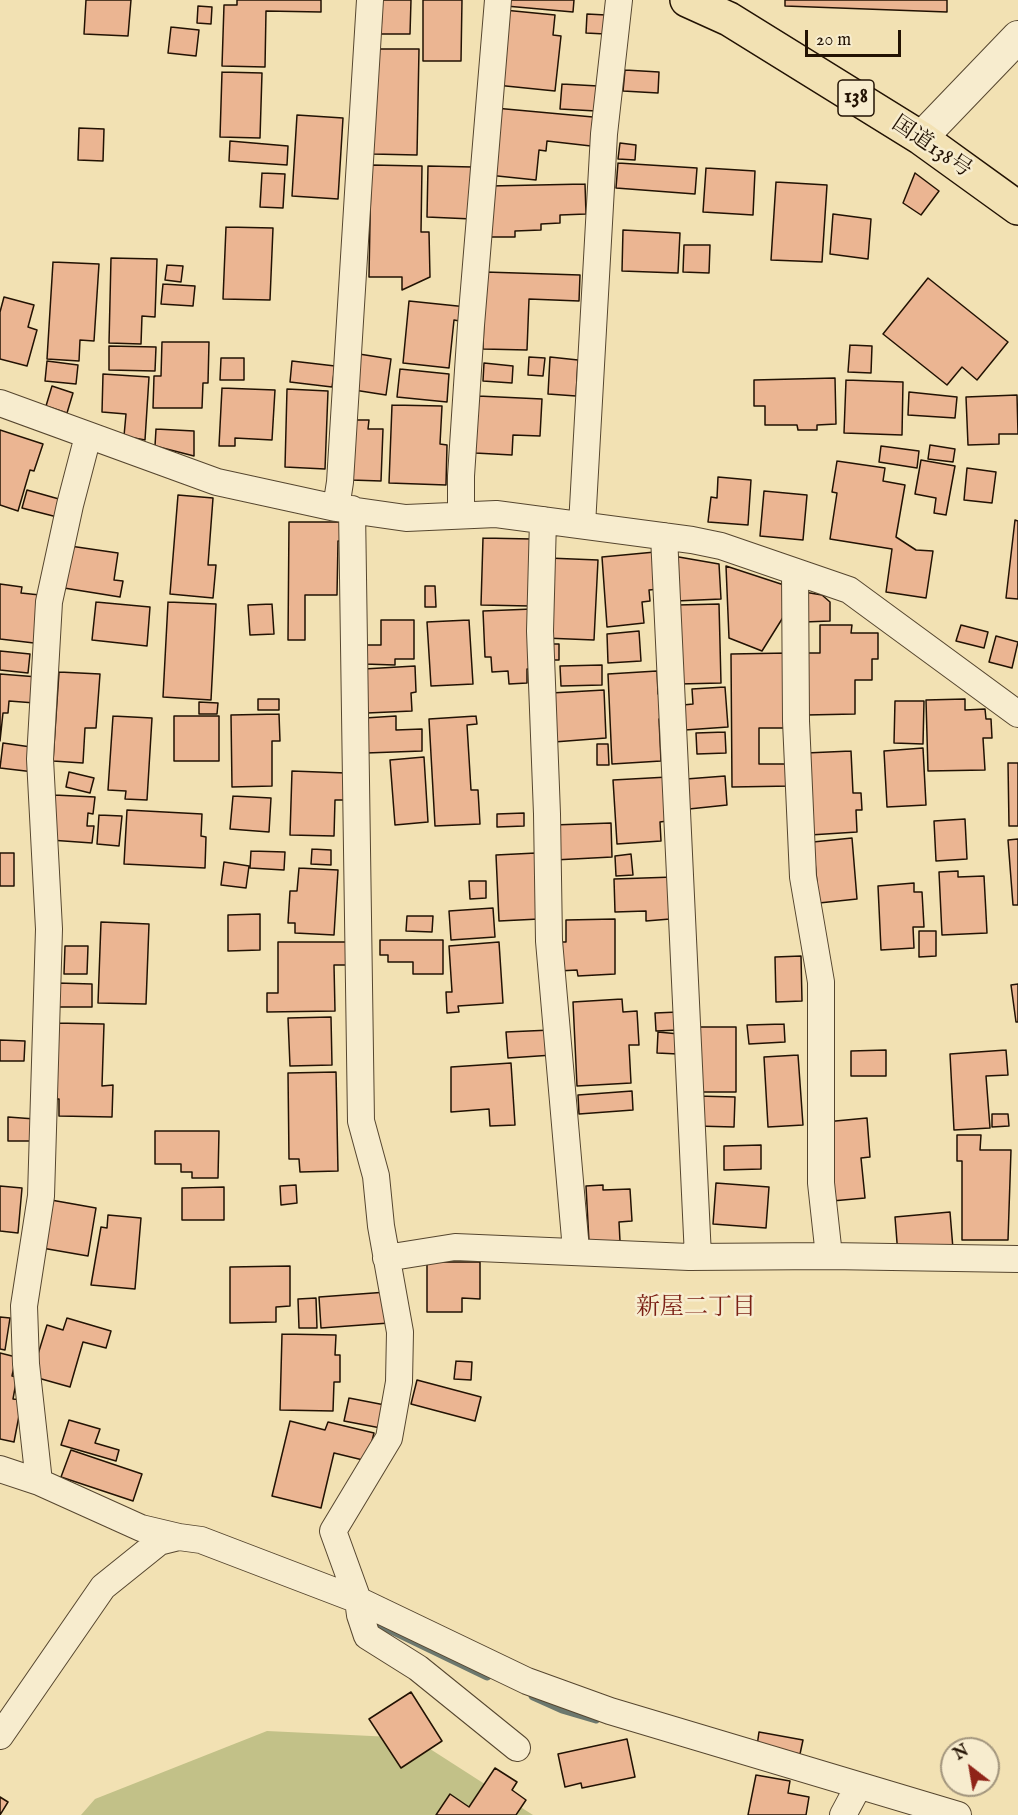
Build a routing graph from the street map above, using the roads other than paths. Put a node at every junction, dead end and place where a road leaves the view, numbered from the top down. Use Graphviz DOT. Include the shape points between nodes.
graph roads {
  1 [pos="370,0"];
  2 [pos="498,0"];
  3 [pos="619,0"];
  4 [pos="687,0"];
  5 [pos="1018,37"];
  6 [pos="921,138"];
  7 [pos="1018,208"];
  8 [pos="0,403"];
  9 [pos="88,435"];
  10 [pos="344,508"];
  11 [pos="461,515"];
  12 [pos="543,520"];
  13 [pos="582,525"];
  14 [pos="664,536"];
  15 [pos="795,572"];
  16 [pos="1018,714"];
  17 [pos="576,1251"];
  18 [pos="829,1256"];
  19 [pos="698,1257"];
  20 [pos="386,1258"];
  21 [pos="1018,1259"];
  22 [pos="0,1469"];
  23 [pos="39,1482"];
  24 [pos="179,1537"];
  25 [pos="358,1600"];
  26 [pos="0,1736"];
  27 [pos="517,1748"];
  28 [pos="858,1787"];
  29 [pos="843,1815"];
  30 [pos="958,1815"];
  1 -- 10 [label="street" via="340,482"];
  2 -- 11 [label="street" via="472,314"];
  3 -- 13 [label="street" via="604,134"];
  4 -- 6 [label="highway, 国道138号 / 138" via="729,19"];
  5 -- 6 [label="street"];
  6 -- 7 [label="highway, 国道138号 / 138"];
  8 -- 9 [label="street"];
  9 -- 10 [label="street" via="217,482"];
  9 -- 23 [label="street" via="49,602 40,759 49,929 40,1196 24,1305"];
  10 -- 11 [label="street" via="406,518"];
  10 -- 20 [label="street" via="361,1120 376,1176"];
  11 -- 12 [label="street" via="496,514"];
  12 -- 13 [label="street"];
  12 -- 17 [label="street" via="540,631 549,941"];
  13 -- 14 [label="street"];
  14 -- 15 [label="street" via="721,546"];
  14 -- 19 [label="street"];
  15 -- 16 [label="street" via="849,590"];
  15 -- 18 [label="street" via="803,877 821,982 821,1183"];
  17 -- 19 [label="street"];
  17 -- 20 [label="street" via="455,1247"];
  18 -- 19 [label="street"];
  18 -- 21 [label="street"];
  20 -- 25 [label="street" via="400,1332 399,1382 389,1438 333,1531"];
  22 -- 23 [label="street"];
  23 -- 24 [label="street" via="141,1528"];
  24 -- 25 [label="street" via="201,1540"];
  24 -- 26 [label="street" via="159,1542 102,1587"];
  25 -- 27 [label="street" via="367,1636 418,1668"];
  25 -- 28 [label="street" via="527,1681 610,1711"];
  28 -- 29 [label="street"];
  28 -- 30 [label="street"];
}
